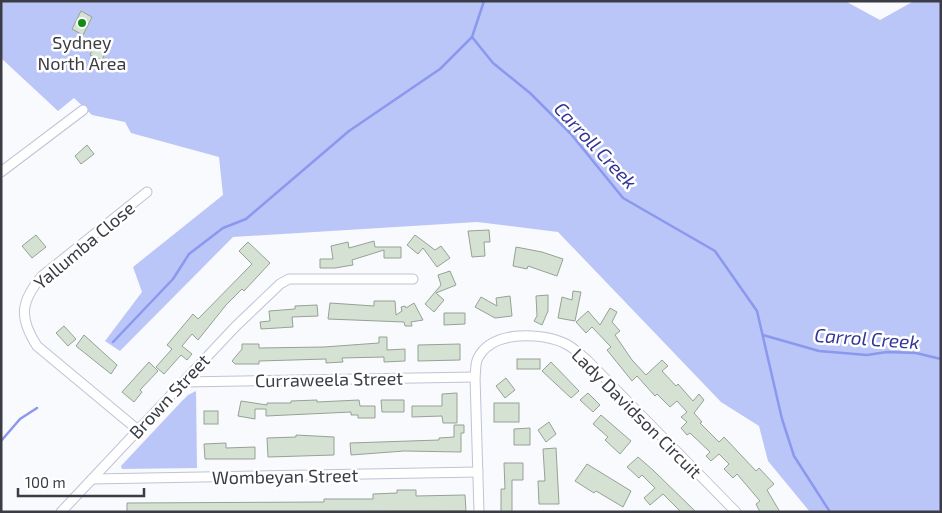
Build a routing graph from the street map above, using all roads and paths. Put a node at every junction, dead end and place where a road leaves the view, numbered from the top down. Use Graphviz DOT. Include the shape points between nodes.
graph roads {
  1 [pos="83,110"];
  2 [pos="1,172"];
  3 [pos="147,192"];
  4 [pos="413,279"];
  5 [pos="475,377"];
  6 [pos="184,382"];
  7 [pos="138,430"];
  8 [pos="478,472"];
  9 [pos="92,479"];
  10 [pos="62,512"];
  11 [pos="479,512"];
  12 [pos="736,512"];
  1 -- 2 [label="street"];
  3 -- 7 [label="street, Yallumba Close" via="42,276 30,291 24,312 26,329 37,346"];
  4 -- 6 [label="street, Brown Street" via="289,279 234,327"];
  5 -- 6 [label="street, Curraweela Street"];
  5 -- 8 [label="street, Lady Davidson Circuit"];
  5 -- 12 [label="street, Lady Davidson Circuit" via="477,358 487,346 500,339 544,337 566,344 588,360"];
  6 -- 7 [label="street, Brown Street"];
  7 -- 9 [label="street, Brown Street"];
  8 -- 9 [label="street, Wombeyan Street"];
  8 -- 11 [label="street, Lady Davidson Circuit"];
  9 -- 10 [label="street, Brown Street"];
}
